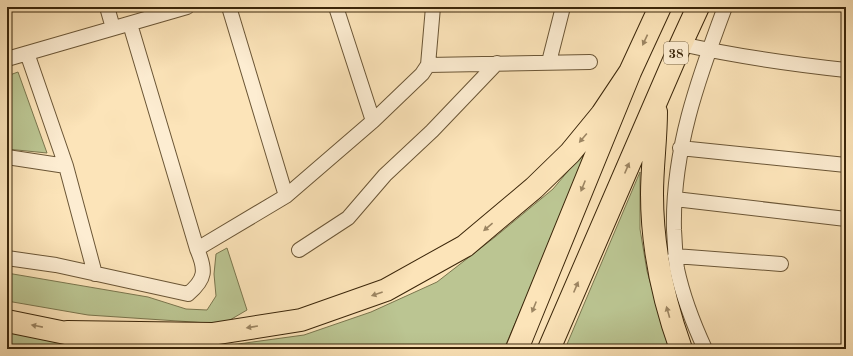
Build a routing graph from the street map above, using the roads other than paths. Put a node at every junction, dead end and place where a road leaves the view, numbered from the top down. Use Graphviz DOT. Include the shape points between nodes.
graph roads {
  1 [pos="107,7"];
  2 [pos="187,7"];
  3 [pos="229,7"];
  4 [pos="336,7"];
  5 [pos="433,7"];
  6 [pos="563,7"];
  7 [pos="660,7"];
  8 [pos="698,7"];
  9 [pos="725,7"];
  10 [pos="130,24"];
  11 [pos="113,28"];
  12 [pos="681,44"];
  13 [pos="709,50"];
  14 [pos="27,53"];
  15 [pos="7,59"];
  16 [pos="549,62"];
  17 [pos="590,62"];
  18 [pos="497,63"];
  19 [pos="428,65"];
  20 [pos="846,70"];
  21 [pos="630,72"];
  22 [pos="656,100"];
  23 [pos="373,121"];
  24 [pos="680,148"];
  25 [pos="7,157"];
  26 [pos="846,165"];
  27 [pos="66,166"];
  28 [pos="286,196"];
  29 [pos="675,199"];
  30 [pos="846,219"];
  31 [pos="197,249"];
  32 [pos="299,250"];
  33 [pos="676,256"];
  34 [pos="7,258"];
  35 [pos="781,264"];
  36 [pos="95,274"];
  37 [pos="7,321"];
  38 [pos="67,332"];
  39 [pos="144,349"];
  40 [pos="517,349"];
  41 [pos="549,349"];
  42 [pos="680,349"];
  43 [pos="704,349"];
  1 -- 11 [label="street"];
  2 -- 10 [label="street"];
  3 -- 28 [label="street"];
  4 -- 23 [label="street"];
  5 -- 19 [label="street"];
  6 -- 16 [label="street"];
  7 -- 21 [label="highway, 38, one-way"];
  8 -- 12 [label="highway, 38"];
  9 -- 13 [label="street"];
  10 -- 11 [label="street"];
  10 -- 31 [label="street"];
  11 -- 14 [label="street"];
  12 -- 13 [label="street"];
  12 -- 22 [label="highway, 38"];
  13 -- 20 [label="street"];
  13 -- 24 [label="street" via="691,103"];
  14 -- 15 [label="street"];
  14 -- 27 [label="street"];
  16 -- 17 [label="street"];
  16 -- 18 [label="street"];
  18 -- 19 [label="street"];
  18 -- 32 [label="street" via="432,131 385,175 348,218"];
  19 -- 23 [label="street" via="422,74"];
  21 -- 38 [label="highway, one-way" via="602,114 570,153 534,188 465,246 386,290 301,320 212,334"];
  21 -- 40 [label="highway, one-way"];
  41 -- 22 [label="highway, one-way"];
  42 -- 22 [label="highway, one-way" via="667,311 655,246 652,194"];
  23 -- 28 [label="street"];
  24 -- 26 [label="street"];
  24 -- 29 [label="street"];
  25 -- 27 [label="street"];
  27 -- 36 [label="street"];
  28 -- 31 [label="street"];
  29 -- 30 [label="street"];
  29 -- 33 [label="street"];
  31 -- 36 [label="street" via="204,265 204,274 188,294"];
  33 -- 35 [label="street"];
  33 -- 43 [label="street" via="687,308"];
  34 -- 36 [label="street"];
  38 -- 37 [label="highway, one-way"];
  38 -- 39 [label="highway"];
}
